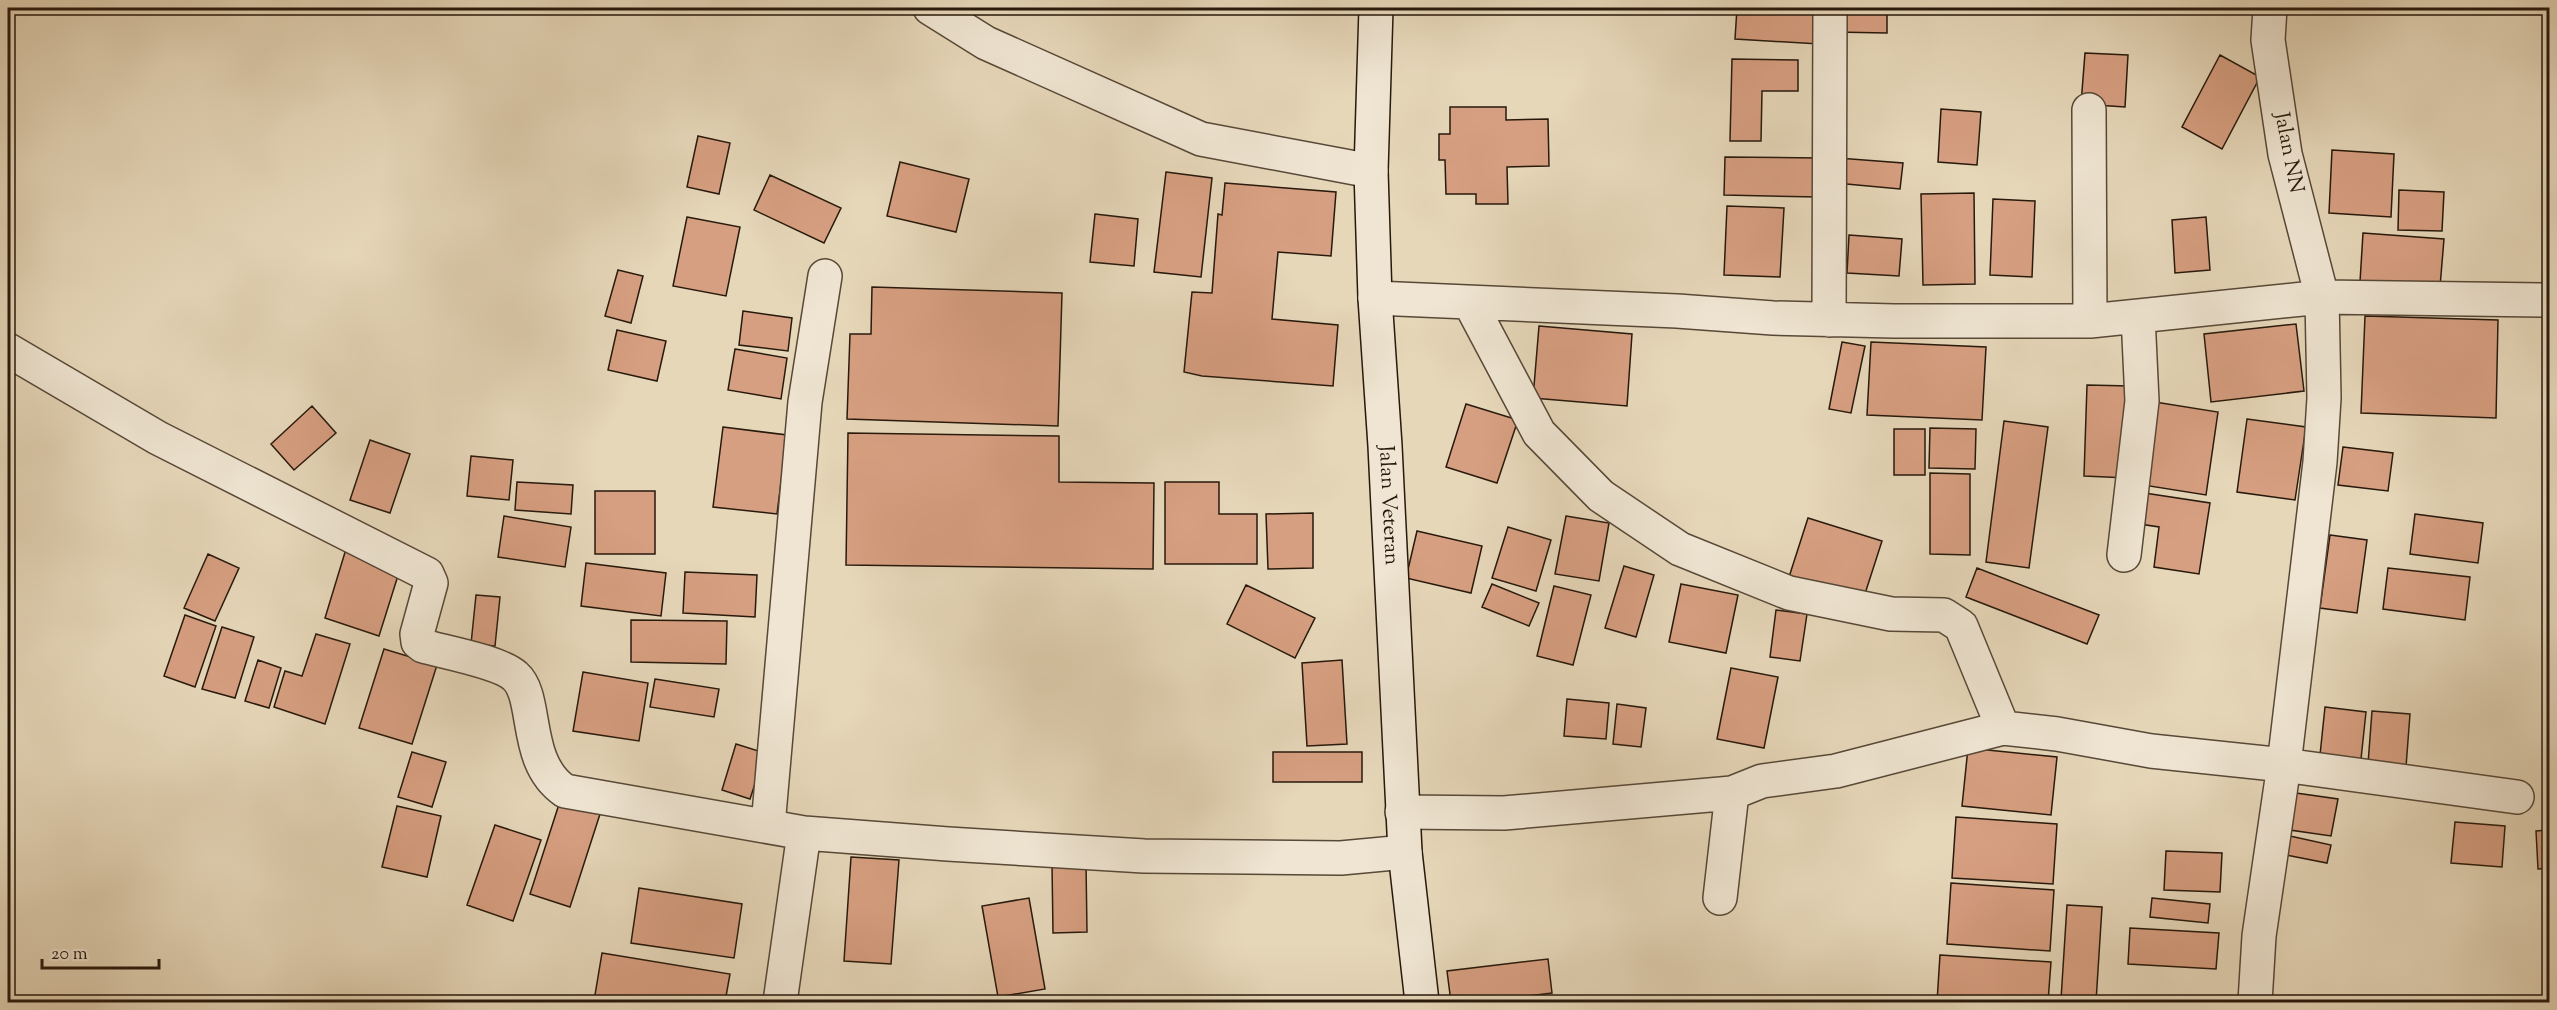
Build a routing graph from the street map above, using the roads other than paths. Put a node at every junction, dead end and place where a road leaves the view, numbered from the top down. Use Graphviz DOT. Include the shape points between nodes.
graph roads {
  1 [pos="930,8"];
  2 [pos="1376,8"];
  3 [pos="1830,8"];
  4 [pos="2270,8"];
  5 [pos="2089,110"];
  6 [pos="1371,171"];
  7 [pos="825,276"];
  8 [pos="2322,297"];
  9 [pos="1375,298"];
  10 [pos="2550,300"];
  11 [pos="1470,303"];
  12 [pos="2138,316"];
  13 [pos="1829,320"];
  14 [pos="2090,321"];
  15 [pos="8,350"];
  16 [pos="2124,555"];
  17 [pos="2003,728"];
  18 [pos="2283,765"];
  19 [pos="1732,793"];
  20 [pos="2517,797"];
  21 [pos="1402,812"];
  22 [pos="768,826"];
  23 [pos="804,832"];
  24 [pos="1405,852"];
  25 [pos="1720,898"];
  26 [pos="780,1002"];
  27 [pos="1422,1002"];
  28 [pos="2255,1002"];
  1 -- 6 [label="street" via="986,43 1202,139"];
  2 -- 6 [label="street, Jalan Veteran"];
  3 -- 13 [label="street"];
  4 -- 8 [label="street, Jalan NN" via="2268,40 2285,154"];
  5 -- 14 [label="street"];
  6 -- 9 [label="street, Jalan Veteran"];
  7 -- 22 [label="street" via="805,402"];
  8 -- 10 [label="street"];
  8 -- 12 [label="street"];
  8 -- 18 [label="street, Jalan NN" via="2324,398 2320,462"];
  9 -- 11 [label="street"];
  9 -- 21 [label="street, Jalan Veteran"];
  11 -- 13 [label="street"];
  11 -- 17 [label="street" via="1539,433 1601,496 1680,549 1790,593 1891,614 1954,618 1961,626"];
  12 -- 14 [label="street"];
  12 -- 16 [label="street" via="2142,401"];
  13 -- 14 [label="street"];
  15 -- 22 [label="street" via="158,438 427,574 431,583 418,642 515,676 525,694 541,762 552,780 565,791"];
  17 -- 18 [label="street" via="2151,751"];
  17 -- 19 [label="street" via="1836,771 1762,781"];
  18 -- 20 [label="street"];
  18 -- 28 [label="street, Jalan NN" via="2259,936"];
  19 -- 21 [label="street" via="1504,813"];
  19 -- 25 [label="street"];
  21 -- 24 [label="street, Jalan Veteran"];
  22 -- 23 [label="street"];
  23 -- 24 [label="street" via="1144,856 1341,858"];
  23 -- 26 [label="street"];
  24 -- 27 [label="street, Jalan Veteran"];
}
